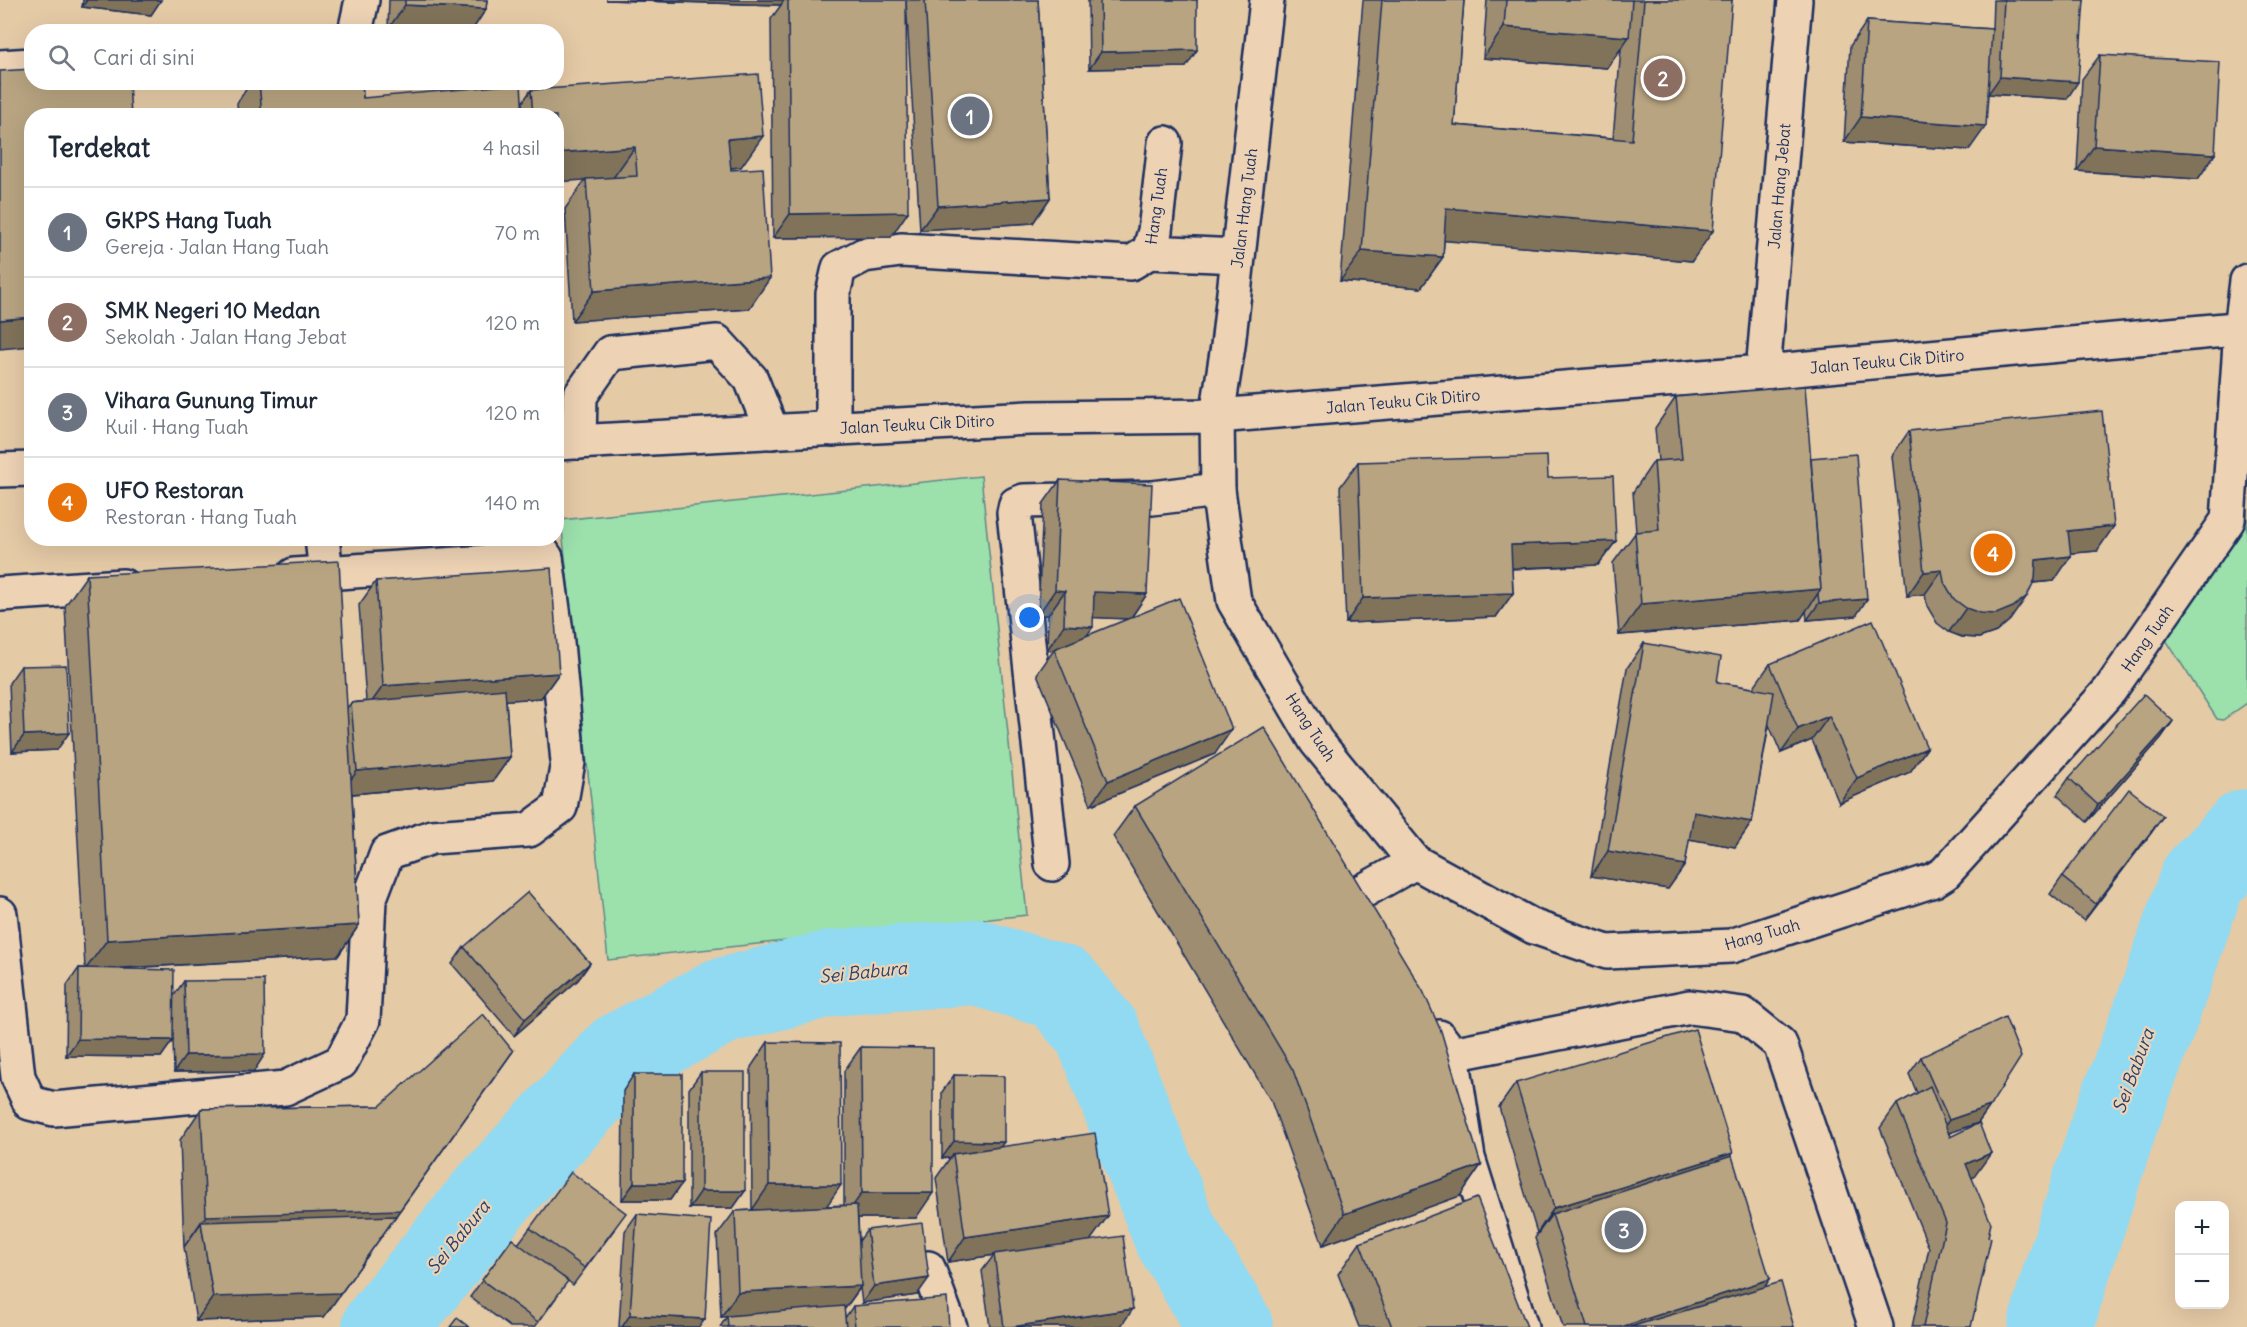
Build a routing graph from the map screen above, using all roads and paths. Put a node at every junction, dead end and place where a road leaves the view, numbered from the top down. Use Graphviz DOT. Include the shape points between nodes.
graph roads {
  1 [pos="362,0"];
  2 [pos="1267,0"];
  3 [pos="1795,0"];
  4 [pos="357,24"];
  5 [pos="24,66"];
  6 [pos="0,67"];
  7 [pos="1165,143"];
  8 [pos="1149,252"];
  9 [pos="1238,256"];
  10 [pos="2247,281"];
  11 [pos="2244,328"];
  12 [pos="1763,372"];
  13 [pos="1217,416"];
  14 [pos="832,429"];
  15 [pos="772,432"];
  16 [pos="568,442"];
  17 [pos="24,469"];
  18 [pos="0,470"];
  19 [pos="1218,490"];
  20 [pos="323,546"];
  21 [pos="540,548"];
  22 [pos="326,573"];
  23 [pos="268,577"];
  24 [pos="151,584"];
  25 [pos="0,594"];
  26 [pos="1415,862"];
  27 [pos="1052,864"];
  28 [pos="0,914"];
  29 [pos="1374,951"];
  30 [pos="1424,1016"];
  31 [pos="1452,1054"];
  32 [pos="928,1268"];
  33 [pos="950,1327"];
  34 [pos="1521,1327"];
  35 [pos="1875,1327"];
  1 -- 4 [label="street"];
  2 -- 9 [label="street, Jalan Hang Tuah"];
  3 -- 12 [label="street, Jalan Hang Jebat"];
  5 -- 6 [label="street"];
  7 -- 8 [label="street, Hang Tuah"];
  8 -- 9 [label="street, Hang Tuah"];
  8 -- 14 [label="street" via="1131,263 901,250 864,255 839,268 832,294"];
  9 -- 13 [label="street, Jalan Hang Tuah"];
  10 -- 11 [label="street, Hang Tuah"];
  11 -- 12 [label="street, Jalan Teuku Cik Ditiro"];
  11 -- 26 [label="street, Hang Tuah" via="2230,510 2222,530 2110,690 1945,873 1934,880 1731,946 1607,952 1534,927"];
  12 -- 13 [label="street, Jalan Teuku Cik Ditiro"];
  13 -- 14 [label="street, Jalan Teuku Cik Ditiro" via="1029,418"];
  13 -- 19 [label="street, Hang Tuah"];
  14 -- 15 [label="street, Jalan Teuku Cik Ditiro"];
  15 -- 16 [label="street, Jalan Teuku Cik Ditiro"];
  15 -- 16 [label="street" via="751,380 717,342 610,353 580,396"];
  17 -- 18 [label="street"];
  19 -- 26 [label="street, Hang Tuah" via="1234,601 1316,741"];
  19 -- 27 [label="street" via="1152,498 1016,504"];
  20 -- 22 [label="street"];
  21 -- 22 [label="street"];
  21 -- 28 [label="street" via="556,632 568,762 560,807 529,830 432,837 387,853 369,900 363,1020 341,1062 285,1088 54,1109 30,1103 18,1077"];
  22 -- 23 [label="street"];
  24 -- 25 [label="street"];
  26 -- 29 [label="street" via="1351,898 1352,923"];
  30 -- 31 [label="street"];
  31 -- 34 [label="street" via="1468,1158"];
  31 -- 35 [label="street" via="1690,1006 1743,1014 1780,1044"];
  32 -- 33 [label="street"];
}
